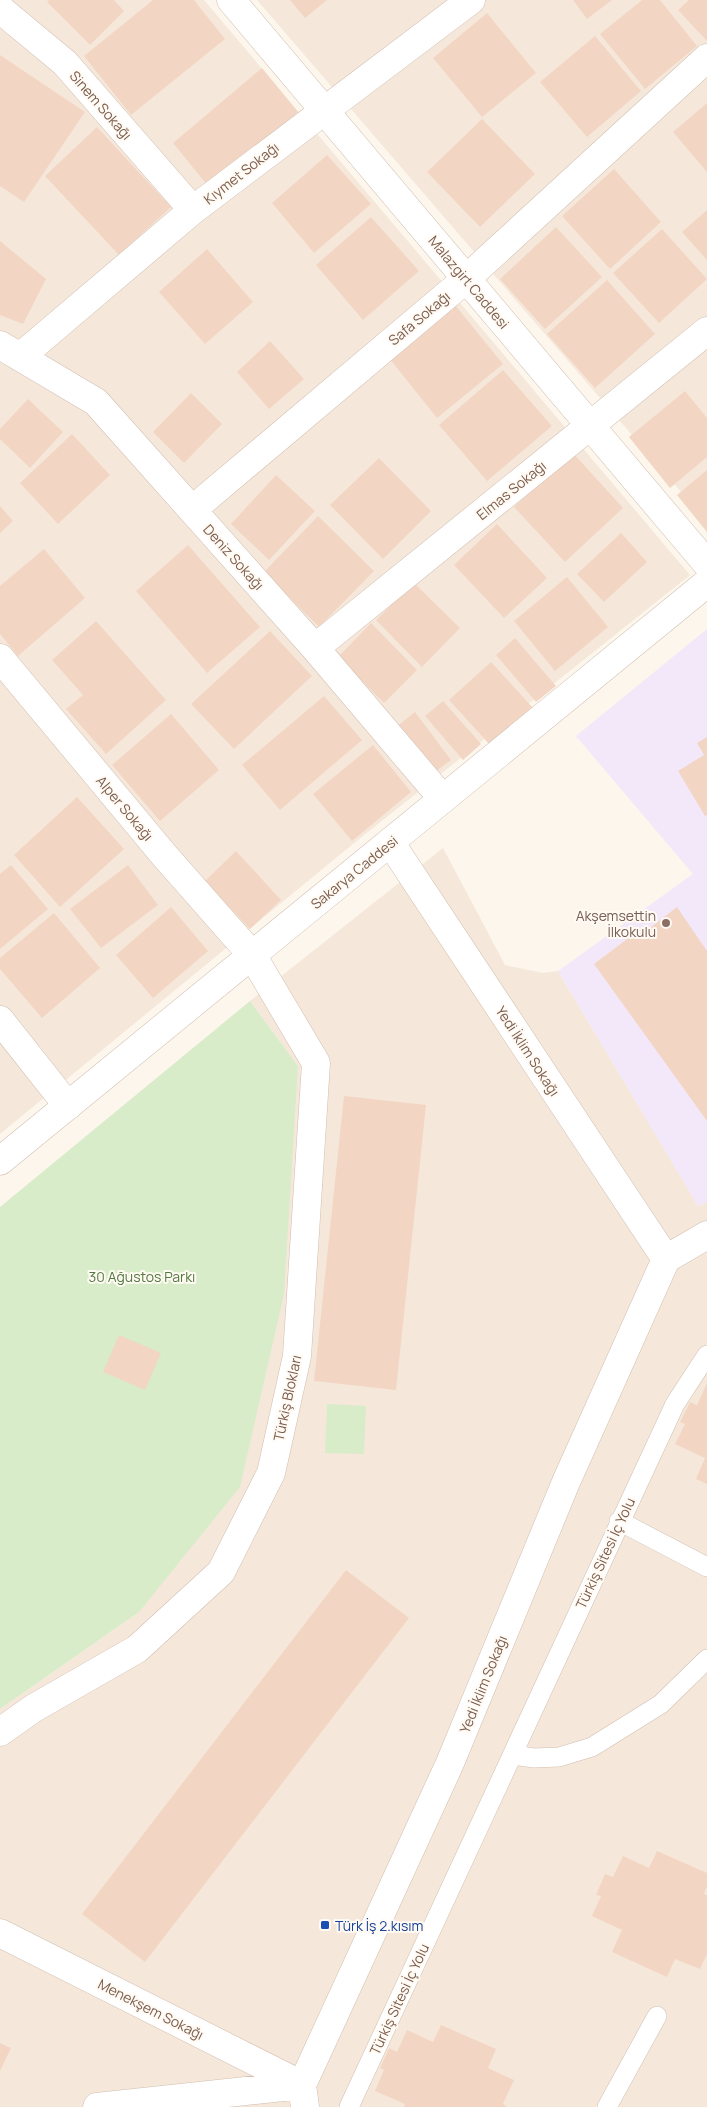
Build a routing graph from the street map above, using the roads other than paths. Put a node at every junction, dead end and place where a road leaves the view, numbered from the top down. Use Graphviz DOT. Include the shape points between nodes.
graph roads {
  1 [pos="231,0"];
  2 [pos="470,0"];
  3 [pos="0,9"];
  4 [pos="707,58"];
  5 [pos="324,110"];
  6 [pos="193,210"];
  7 [pos="466,279"];
  8 [pos="707,331"];
  9 [pos="10,351"];
  10 [pos="591,426"];
  11 [pos="192,510"];
  12 [pos="707,564"];
  13 [pos="707,583"];
  14 [pos="315,648"];
  15 [pos="0,658"];
  16 [pos="443,799"];
  17 [pos="390,842"];
  18 [pos="252,955"];
  19 [pos="0,1020"];
  20 [pos="68,1106"];
  21 [pos="0,1161"];
  22 [pos="707,1235"];
  23 [pos="666,1259"];
  24 [pos="707,1355"];
  25 [pos="619,1522"];
  26 [pos="707,1567"];
  27 [pos="707,1660"];
  28 [pos="0,1732"];
  29 [pos="513,1755"];
  30 [pos="0,1933"];
  31 [pos="657,2016"];
  32 [pos="303,2096"];
  33 [pos="97,2107"];
  34 [pos="349,2107"];
  35 [pos="607,2107"];
  1 -- 5 [label="street, Malazgirt Caddesi"];
  2 -- 5 [label="street, Kıymet Sokağı"];
  3 -- 6 [label="street, Sinem Sokağı" via="66,63"];
  4 -- 7 [label="street, Safa Sokağı"];
  5 -- 6 [label="street, Kıymet Sokağı"];
  5 -- 7 [label="street, Malazgirt Caddesi"];
  6 -- 9 [label="street, Kıymet Sokağı"];
  7 -- 10 [label="street, Malazgirt Caddesi"];
  7 -- 11 [label="street, Safa Sokağı"];
  8 -- 10 [label="street, Elmas Sokağı"];
  9 -- 11 [label="street, Deniz Sokağı" via="96,402"];
  10 -- 12 [label="street, Malazgirt Caddesi"];
  10 -- 14 [label="street, Elmas Sokağı"];
  11 -- 14 [label="street, Deniz Sokağı"];
  13 -- 16 [label="street, Sakarya Caddesi"];
  14 -- 16 [label="street, Deniz Sokağı"];
  15 -- 18 [label="street, Alper Sokağı"];
  16 -- 17 [label="street, Sakarya Caddesi"];
  17 -- 18 [label="street, Sakarya Caddesi"];
  17 -- 23 [label="street, Yedi İklim Sokağı"];
  18 -- 20 [label="street, Sakarya Caddesi"];
  18 -- 28 [label="street, Türkiş Blokları" via="316,1063 297,1356 271,1473 221,1572 137,1649 34,1708"];
  19 -- 20 [label="street"];
  20 -- 21 [label="street, Sakarya Caddesi"];
  22 -- 23 [label="street"];
  23 -- 32 [label="street, Yedi İklim Sokağı" via="566,1482 450,1763"];
  24 -- 25 [label="lane, Türkiş Sitesi İç Yolu" via="675,1404"];
  25 -- 26 [label="lane"];
  25 -- 29 [label="lane, Türkiş Sitesi İç Yolu"];
  27 -- 29 [label="lane" via="661,1704 592,1747 560,1757"];
  29 -- 34 [label="lane, Türkiş Sitesi İç Yolu"];
  30 -- 32 [label="street, Menekşem Sokağı"];
  31 -- 35 [label="lane"];
  32 -- 33 [label="street"];
}
